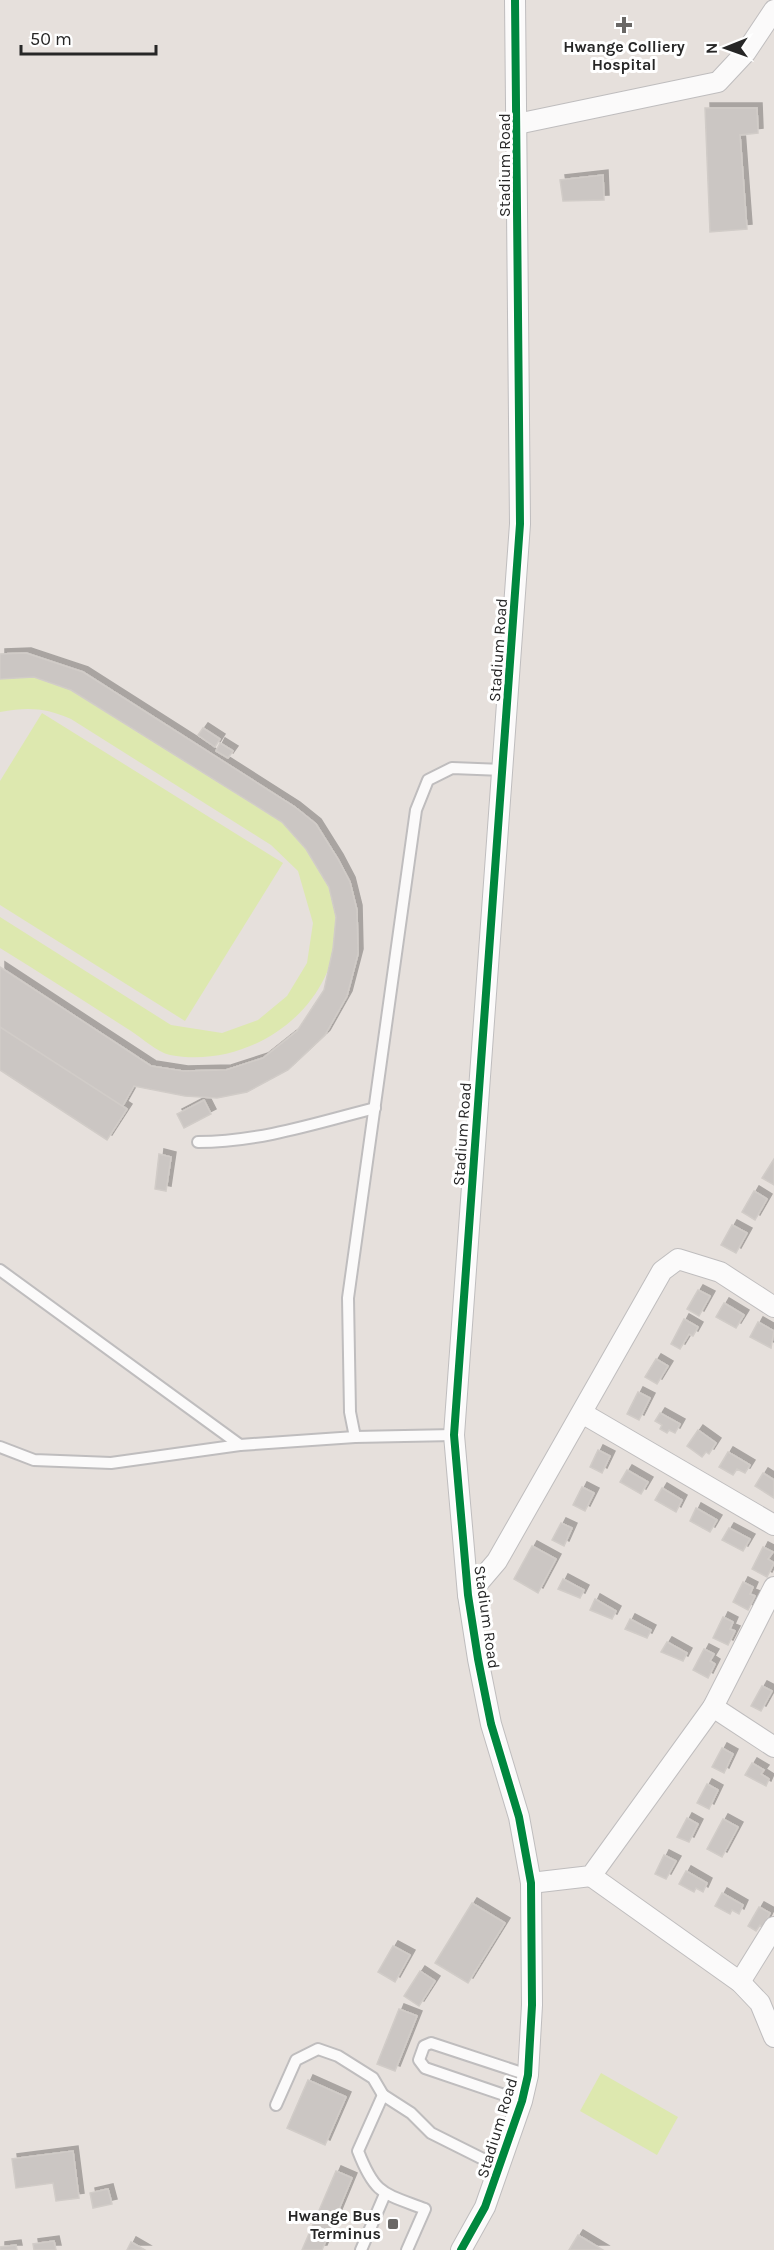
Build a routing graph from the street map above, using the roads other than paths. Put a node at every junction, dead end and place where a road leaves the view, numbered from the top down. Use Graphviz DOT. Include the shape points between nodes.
graph roads {
  1 [pos="515,0"];
  2 [pos="774,10"];
  3 [pos="517,124"];
  4 [pos="503,770"];
  5 [pos="375,1108"];
  6 [pos="198,1142"];
  7 [pos="0,1270"];
  8 [pos="774,1306"];
  9 [pos="582,1413"];
  10 [pos="454,1435"];
  11 [pos="355,1437"];
  12 [pos="240,1445"];
  13 [pos="0,1447"];
  14 [pos="774,1525"];
  15 [pos="774,1587"];
  16 [pos="468,1595"];
  17 [pos="713,1707"];
  18 [pos="774,1747"];
  19 [pos="591,1876"];
  20 [pos="531,1883"];
  21 [pos="774,1927"];
  22 [pos="740,1982"];
  23 [pos="774,2037"];
  24 [pos="528,2075"];
  25 [pos="382,2095"];
  26 [pos="522,2101"];
  27 [pos="276,2104"];
  28 [pos="501,2168"];
  29 [pos="385,2193"];
  30 [pos="361,2250"];
  31 [pos="407,2250"];
  32 [pos="461,2250"];
  1 -- 3 [label="street, Stadium Road"];
  2 -- 3 [label="street" via="746,52 718,82"];
  3 -- 4 [label="street, Stadium Road" via="520,524"];
  4 -- 5 [label="lane" via="452,768 428,780 416,810"];
  4 -- 10 [label="street, Stadium Road"];
  5 -- 6 [label="lane" via="289,1131 226,1142"];
  5 -- 11 [label="lane" via="348,1298 350,1412"];
  7 -- 12 [label="lane"];
  8 -- 9 [label="street" via="720,1272 678,1259 662,1271"];
  9 -- 14 [label="street"];
  9 -- 16 [label="street" via="496,1561"];
  10 -- 11 [label="lane"];
  10 -- 16 [label="street, Stadium Road"];
  11 -- 12 [label="lane"];
  12 -- 13 [label="lane" via="111,1463 34,1460"];
  15 -- 17 [label="street"];
  16 -- 20 [label="street, Stadium Road" via="491,1724 519,1817"];
  17 -- 18 [label="street"];
  17 -- 19 [label="street"];
  19 -- 20 [label="street"];
  19 -- 22 [label="street"];
  20 -- 24 [label="street, Stadium Road"];
  21 -- 22 [label="street"];
  22 -- 23 [label="street" via="760,2003"];
  24 -- 26 [label="street, Stadium Road"];
  24 -- 26 [label="lane" via="431,2043 424,2046 419,2060 425,2068"];
  25 -- 27 [label="lane" via="373,2078 338,2056 318,2049 296,2060"];
  25 -- 28 [label="lane" via="411,2113 431,2133"];
  25 -- 29 [label="lane" via="358,2151 369,2180"];
  26 -- 28 [label="street, Stadium Road"];
  28 -- 32 [label="street, Stadium Road"];
  29 -- 30 [label="lane"];
  29 -- 31 [label="lane" via="425,2209"];
}
